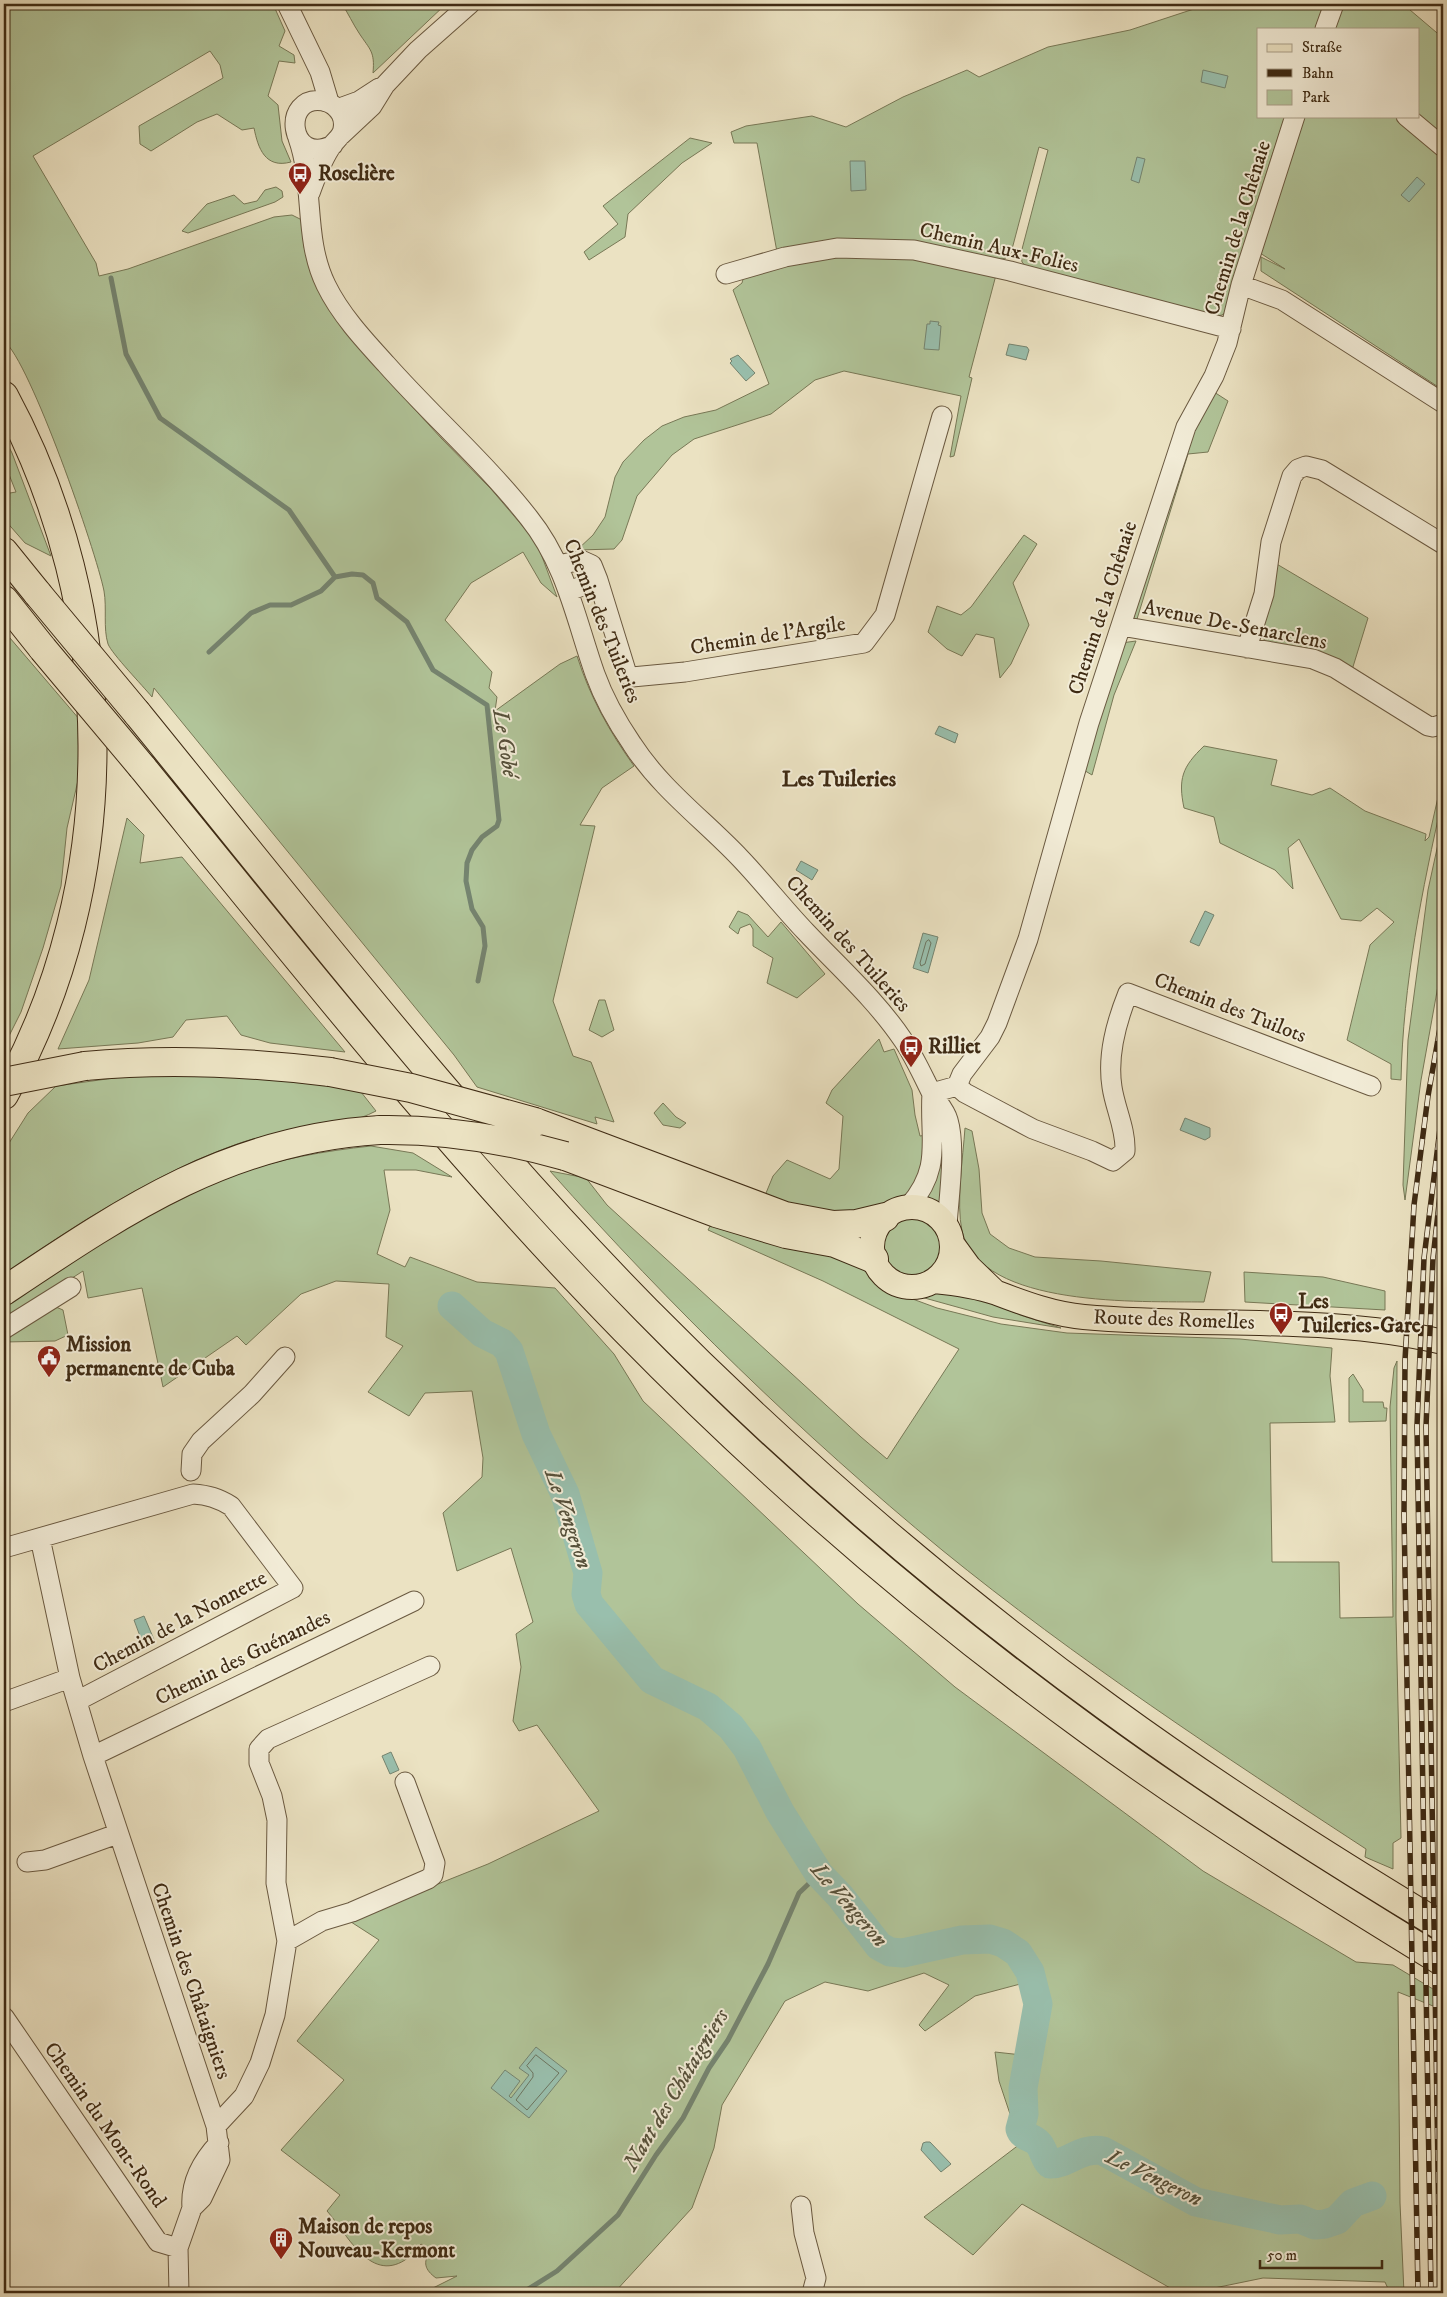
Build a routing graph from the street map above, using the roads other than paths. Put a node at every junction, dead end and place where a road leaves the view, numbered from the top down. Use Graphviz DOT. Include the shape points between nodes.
graph roads {
  1 [pos="287,4"];
  2 [pos="470,4"];
  3 [pos="1334,4"];
  4 [pos="1324,28"];
  5 [pos="311,54"];
  6 [pos="385,85"];
  7 [pos="333,105"];
  8 [pos="300,109"];
  9 [pos="1294,118"];
  10 [pos="1408,118"];
  11 [pos="298,138"];
  12 [pos="337,140"];
  13 [pos="1443,148"];
  14 [pos="310,193"];
  15 [pos="726,274"];
  16 [pos="1241,285"];
  17 [pos="1231,329"];
  18 [pos="4,396"];
  19 [pos="1443,403"];
  20 [pos="942,416"];
  21 [pos="1443,544"];
  22 [pos="4,552"];
  23 [pos="559,565"];
  24 [pos="598,580"];
  25 [pos="569,591"];
  26 [pos="4,600"];
  27 [pos="1121,626"];
  28 [pos="1247,648"];
  29 [pos="1443,724"];
  30 [pos="4,1082"];
  31 [pos="957,1086"];
  32 [pos="1371,1086"];
  33 [pos="932,1094"];
  34 [pos="4,1095"];
  35 [pos="897,1212"];
  36 [pos="950,1235"];
  37 [pos="874,1259"];
  38 [pos="934,1281"];
  39 [pos="71,1287"];
  40 [pos="4,1291"];
  41 [pos="996,1293"];
  42 [pos="4,1329"];
  43 [pos="1443,1342"];
  44 [pos="285,1357"];
  45 [pos="191,1471"];
  46 [pos="205,1495"];
  47 [pos="177,1498"];
  48 [pos="40,1538"];
  49 [pos="4,1548"];
  50 [pos="414,1601"];
  51 [pos="430,1666"];
  52 [pos="70,1678"];
  53 [pos="4,1702"];
  54 [pos="77,1702"];
  55 [pos="93,1756"];
  56 [pos="405,1782"];
  57 [pos="117,1834"];
  58 [pos="26,1862"];
  59 [pos="1443,1927"];
  60 [pos="288,1941"];
  61 [pos="1443,1962"];
  62 [pos="4,2017"];
  63 [pos="218,2135"];
  64 [pos="801,2206"];
  65 [pos="178,2248"];
  66 [pos="179,2293"];
  67 [pos="812,2293"];
  1 -- 5 [label="street"];
  2 -- 6 [label="street" via="418,50"];
  3 -- 4 [label="street"];
  5 -- 7 [label="street"];
  5 -- 8 [label="street" via="308,95"];
  6 -- 7 [label="street" via="359,101"];
  6 -- 12 [label="street" via="372,106"];
  7 -- 8 [label="street" via="313,101"];
  7 -- 12 [label="street" via="343,121"];
  8 -- 11 [label="street" via="294,123"];
  9 -- 16 [label="street, Chemin de la Chênaie"];
  10 -- 13 [label="street"];
  11 -- 12 [label="street" via="310,148 318,149"];
  11 -- 14 [label="street, Chemin des Tuileries"];
  12 -- 14 [label="street, Chemin des Tuileries"];
  14 -- 23 [label="street, Chemin des Tuileries" via="309,219 315,256 334,300 371,348 527,514"];
  15 -- 17 [label="street, Chemin Aux-Folies" via="785,257 837,248 914,250 1010,271"];
  16 -- 17 [label="street, Chemin de la Chênaie"];
  16 -- 19 [label="street" via="1282,300"];
  17 -- 27 [label="street, Chemin de la Chênaie" via="1214,376 1186,426"];
  18 -- 34 [label="highway" via="49,497 74,581 91,688 92,753 87,842 69,927 43,1010"];
  20 -- 24 [label="street, Chemin de l'Argile" via="885,615 864,643 685,672 632,677 627,674"];
  21 -- 28 [label="street" via="1322,470 1310,466 1301,468 1292,476 1271,542 1264,594"];
  22 -- 59 [label="highway, bridge" via="357,982 526,1182 646,1310 772,1432 925,1566 1110,1710 1252,1808"];
  23 -- 24 [label="street, Chemin de l'Argile" via="581,560 592,565"];
  23 -- 25 [label="street, Chemin des Tuileries"];
  24 -- 25 [label="street"];
  25 -- 33 [label="street, Chemin des Tuileries" via="596,677 634,748 679,801 740,857 885,1016 903,1040"];
  26 -- 61 [label="highway, bridge" via="340,1010 504,1201 633,1338 753,1454 900,1583 1093,1734 1238,1834"];
  27 -- 28 [label="street, Avenue De-Senarclens"];
  27 -- 31 [label="street, Chemin de la Chênaie" via="1089,723 1040,902 1014,978 990,1038 971,1061"];
  28 -- 29 [label="street, Avenue De-Senarclens" via="1320,661 1428,726"];
  30 -- 35 [label="highway, bridge" via="85,1066 149,1061 223,1061 330,1072 411,1088 535,1122 785,1216 848,1225"];
  31 -- 32 [label="street, Chemin des Tuilots" via="965,1094 1033,1129 1092,1150 1112,1161 1125,1150 1110,1070 1118,1018 1128,993"];
  31 -- 33 [label="street"];
  33 -- 35 [label="street" via="930,1116 934,1144 931,1163 923,1187"];
  33 -- 36 [label="street, Chemin des Tuileries" via="945,1112 950,1129"];
  35 -- 36 [label="main road" via="930,1210"];
  35 -- 37 [label="main road" via="874,1234"];
  36 -- 38 [label="main road" via="949,1263"];
  36 -- 41 [label="main road, Route des Romelles" via="969,1267"];
  37 -- 38 [label="main road" via="886,1277 901,1286 921,1286"];
  37 -- 40 [label="highway, bridge" via="835,1243 767,1229 716,1213 565,1156 478,1136 380,1130 286,1144 203,1172 105,1224"];
  38 -- 41 [label="main road, Route des Romelles"];
  39 -- 42 [label="street"];
  41 -- 43 [label="main road, Route des Romelles" via="1032,1307 1076,1316 1143,1321 1310,1324"];
  44 -- 45 [label="street" via="252,1394 201,1441 192,1454"];
  45 -- 46 [label="street"];
  45 -- 47 [label="street"];
  46 -- 47 [label="street, Chemin de la Nonnette"];
  46 -- 54 [label="street, Chemin de la Nonnette" via="231,1506 293,1588"];
  47 -- 48 [label="street, Chemin de la Nonnette"];
  48 -- 49 [label="street, Chemin de la Nonnette"];
  48 -- 52 [label="street, Chemin des Châtaigniers"];
  50 -- 55 [label="street, Chemin des Guénandes"];
  51 -- 60 [label="street" via="268,1739 260,1746 258,1758 277,1820 276,1883"];
  52 -- 53 [label="street"];
  52 -- 54 [label="street, Chemin des Châtaigniers"];
  54 -- 55 [label="street, Chemin des Châtaigniers"];
  55 -- 57 [label="street, Chemin des Châtaigniers"];
  56 -- 60 [label="street" via="434,1863 433,1875 352,1912 322,1920"];
  57 -- 58 [label="street" via="45,1860"];
  57 -- 63 [label="street, Chemin des Châtaigniers"];
  60 -- 63 [label="street" via="275,2015 260,2063 244,2096"];
  62 -- 65 [label="street, Chemin du Mont-Rond" via="158,2242"];
  63 -- 65 [label="street" via="191,2192 192,2208"];
  64 -- 67 [label="street" via="804,2233 816,2278"];
  65 -- 66 [label="street"];
}
